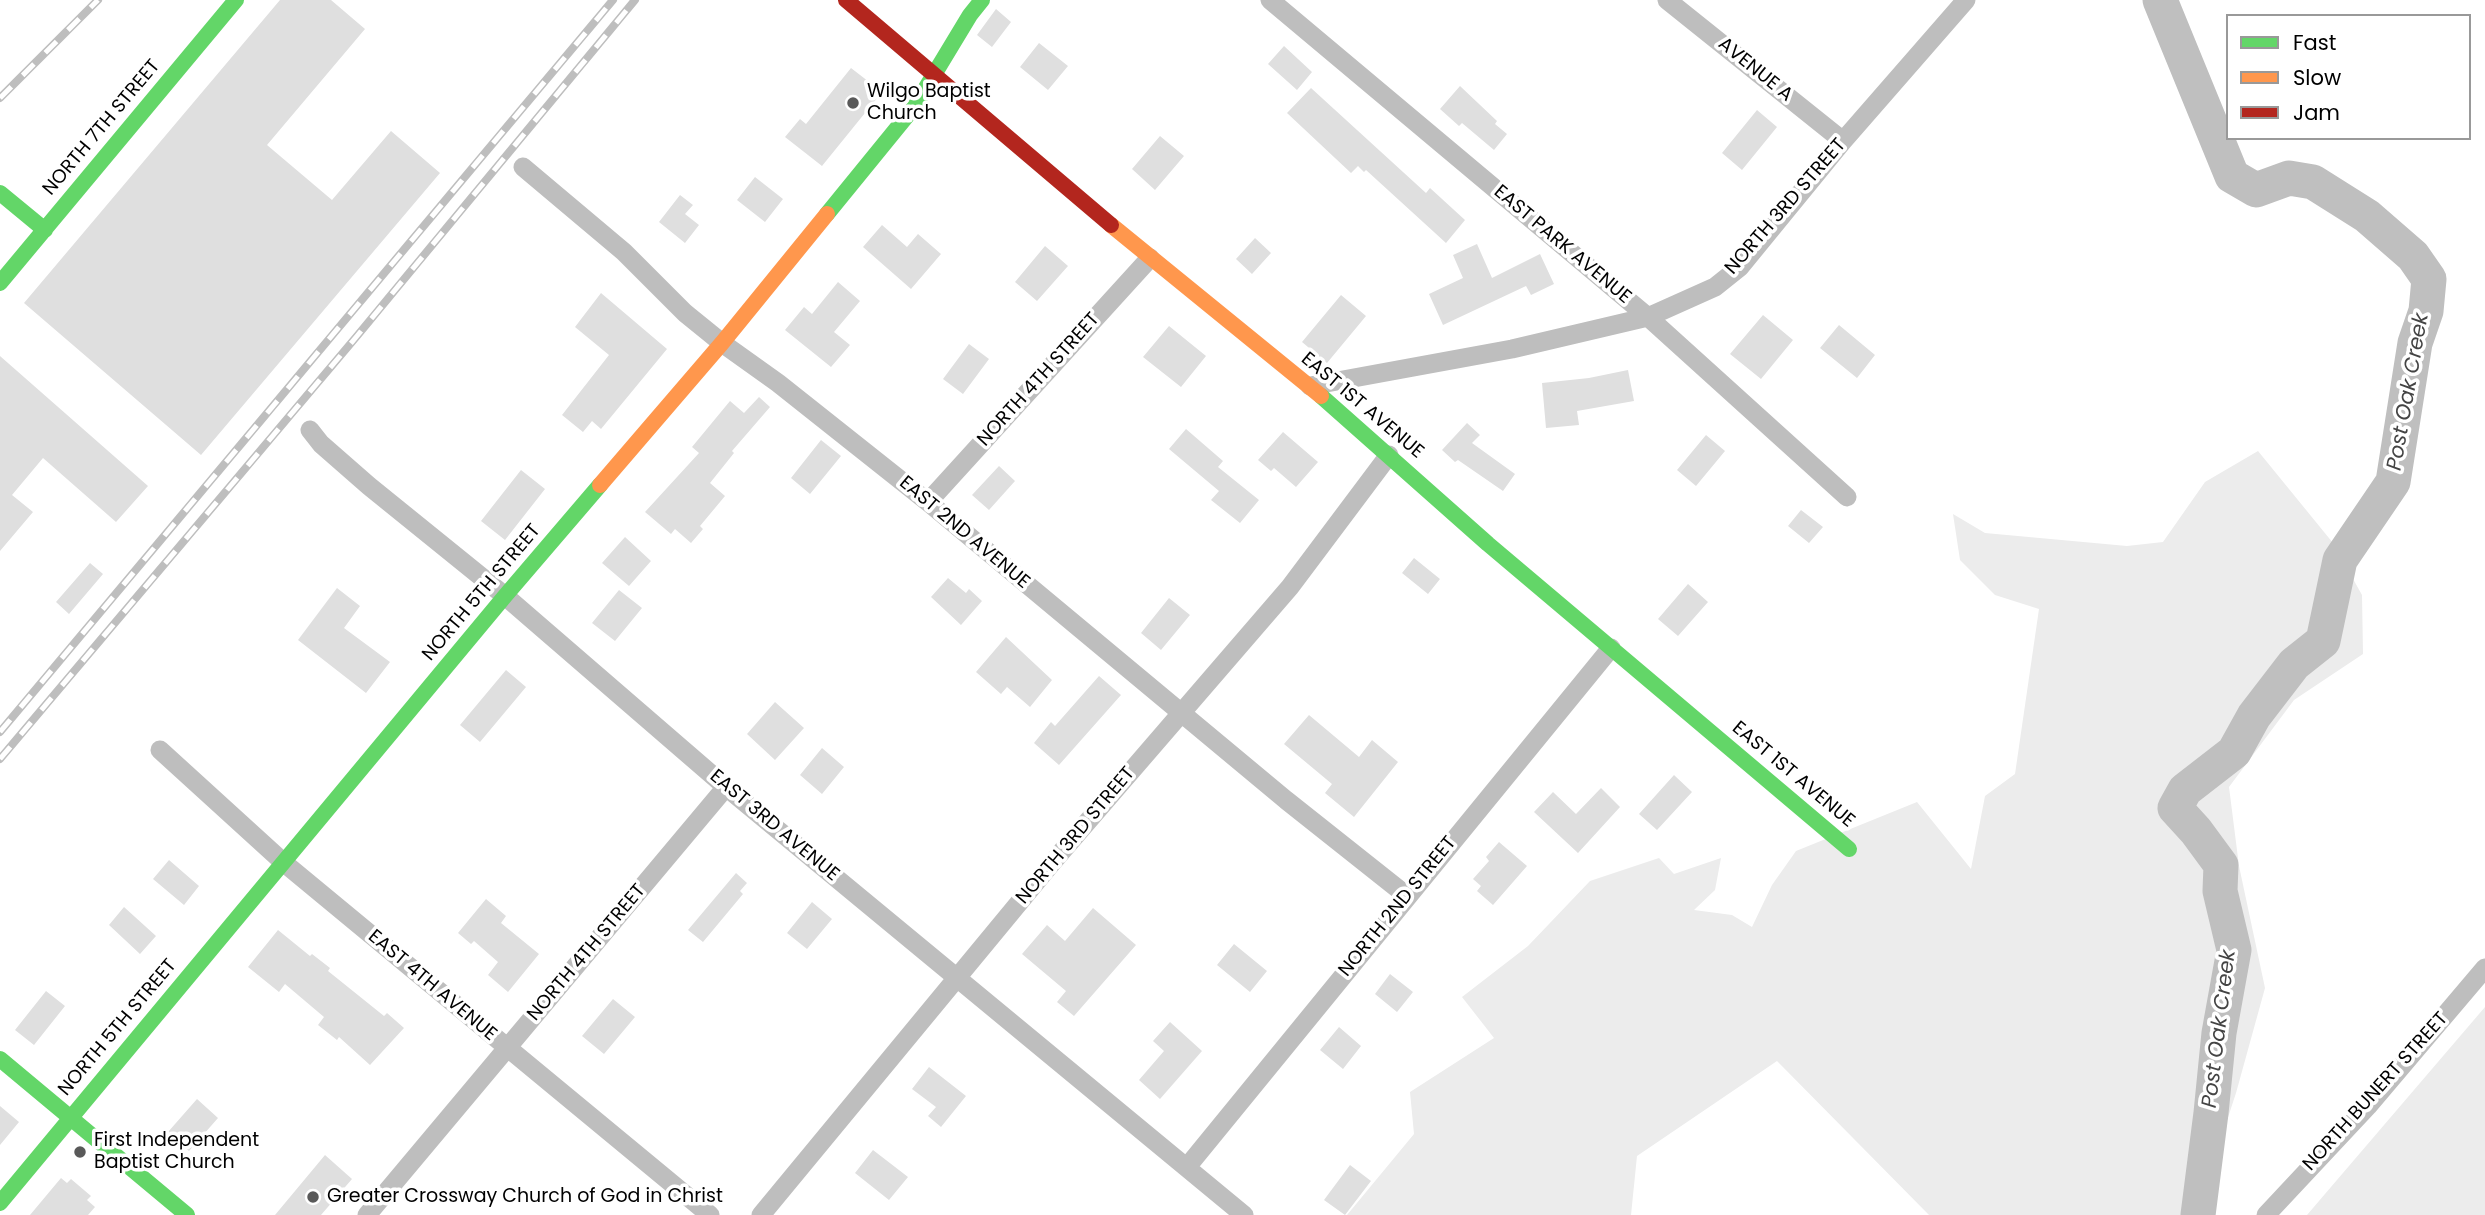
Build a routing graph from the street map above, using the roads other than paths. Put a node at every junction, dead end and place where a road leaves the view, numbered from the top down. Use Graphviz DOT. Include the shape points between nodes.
graph roads {
  1 [pos="236,0"];
  2 [pos="845,0"];
  3 [pos="982,0"];
  4 [pos="1270,0"];
  5 [pos="1667,0"];
  6 [pos="1966,0"];
  7 [pos="933,74"];
  8 [pos="1843,141"];
  9 [pos="523,167"];
  10 [pos="0,193"];
  11 [pos="45,230"];
  12 [pos="1150,258"];
  13 [pos="0,283"];
  14 [pos="1648,317"];
  15 [pos="722,344"];
  16 [pos="1310,386"];
  17 [pos="310,430"];
  18 [pos="1389,455"];
  19 [pos="1847,497"];
  20 [pos="928,502"];
  21 [pos="505,596"];
  22 [pos="1611,648"];
  23 [pos="1181,713"];
  24 [pos="160,750"];
  25 [pos="726,787"];
  26 [pos="1849,849"];
  27 [pos="283,862"];
  28 [pos="1407,896"];
  29 [pos="2485,968"];
  30 [pos="957,978"];
  31 [pos="508,1048"];
  32 [pos="0,1059"];
  33 [pos="71,1118"];
  34 [pos="1187,1167"];
  35 [pos="0,1203"];
  36 [pos="187,1215"];
  37 [pos="367,1215"];
  38 [pos="710,1215"];
  39 [pos="761,1215"];
  40 [pos="1244,1215"];
  41 [pos="2266,1215"];
  1 -- 11 [label="street, NORTH 7TH STREET"];
  2 -- 7 [label="street, EAST 1ST AVENUE"];
  3 -- 7 [label="street, NORTH 5TH STREET"];
  4 -- 14 [label="street, EAST PARK AVENUE"];
  5 -- 8 [label="street, AVENUE A"];
  6 -- 8 [label="street, NORTH 3RD STREET"];
  7 -- 12 [label="street, EAST 1ST AVENUE"];
  7 -- 15 [label="street, NORTH 5TH STREET" via="915,106"];
  8 -- 14 [label="street, NORTH 3RD STREET" via="1740,267 1714,287"];
  9 -- 15 [label="street, EAST 2ND AVENUE" via="624,252"];
  10 -- 11 [label="street"];
  11 -- 13 [label="street, NORTH 7TH STREET"];
  12 -- 16 [label="street, EAST 1ST AVENUE"];
  12 -- 20 [label="street, NORTH 4TH STREET"];
  14 -- 16 [label="street, NORTH 3RD STREET" via="1512,349"];
  14 -- 19 [label="street, EAST PARK AVENUE"];
  15 -- 20 [label="street, EAST 2ND AVENUE"];
  15 -- 21 [label="street, NORTH 5TH STREET"];
  16 -- 18 [label="street, EAST 1ST AVENUE"];
  17 -- 21 [label="street, EAST 3RD AVENUE" via="406,518"];
  18 -- 22 [label="street, EAST 1ST AVENUE"];
  18 -- 23 [label="street, NORTH 3RD STREET" via="1290,587"];
  20 -- 23 [label="street, EAST 2ND AVENUE"];
  21 -- 25 [label="street, EAST 3RD AVENUE"];
  21 -- 27 [label="street, NORTH 5TH STREET"];
  22 -- 26 [label="street, EAST 1ST AVENUE"];
  22 -- 28 [label="street, NORTH 2ND STREET"];
  23 -- 28 [label="street, EAST 2ND AVENUE"];
  23 -- 30 [label="street, NORTH 3RD STREET"];
  24 -- 27 [label="street, EAST 4TH AVENUE"];
  25 -- 30 [label="street, EAST 3RD AVENUE"];
  25 -- 31 [label="street, NORTH 4TH STREET"];
  27 -- 31 [label="street, EAST 4TH AVENUE"];
  27 -- 33 [label="street, NORTH 5TH STREET"];
  28 -- 34 [label="street, NORTH 2ND STREET"];
  29 -- 41 [label="street, NORTH BUNERT STREET" via="2368,1107"];
  30 -- 34 [label="street, EAST 3RD AVENUE"];
  30 -- 39 [label="street, NORTH 3RD STREET"];
  31 -- 37 [label="street, NORTH 4TH STREET"];
  31 -- 38 [label="street, EAST 4TH AVENUE"];
  32 -- 33 [label="street"];
  33 -- 35 [label="street, NORTH 5TH STREET"];
  33 -- 36 [label="street"];
  34 -- 40 [label="street, EAST 3RD AVENUE"];
}
